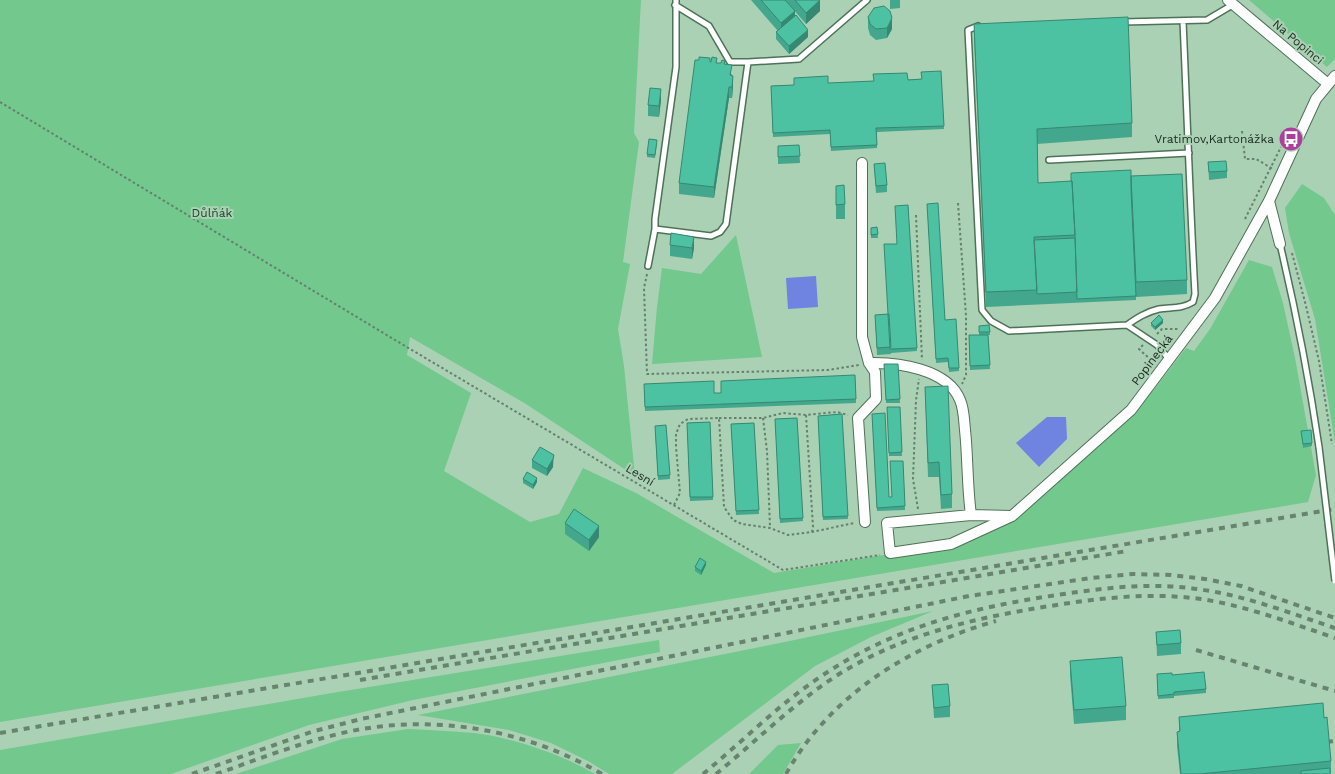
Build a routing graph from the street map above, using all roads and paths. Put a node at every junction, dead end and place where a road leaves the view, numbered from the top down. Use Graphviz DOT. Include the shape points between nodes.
graph roads {
  1 [pos="867,0"];
  2 [pos="675,2"];
  3 [pos="1231,2"];
  4 [pos="1183,20"];
  5 [pos="1114,22"];
  6 [pos="985,26"];
  7 [pos="748,62"];
  8 [pos="1335,76"];
  9 [pos="1328,84"];
  10 [pos="0,102"];
  11 [pos="1282,144"];
  12 [pos="1189,153"];
  13 [pos="1049,160"];
  14 [pos="862,163"];
  15 [pos="1268,202"];
  16 [pos="958,203"];
  17 [pos="1245,220"];
  18 [pos="655,229"];
  19 [pos="1280,244"];
  20 [pos="648,266"];
  21 [pos="1127,325"];
  22 [pos="1184,329"];
  23 [pos="1149,339"];
  24 [pos="1169,359"];
  25 [pos="869,363"];
  26 [pos="1160,371"];
  27 [pos="958,395"];
  28 [pos="806,415"];
  29 [pos="719,418"];
  30 [pos="763,418"];
  31 [pos="858,418"];
  32 [pos="674,505"];
  33 [pos="971,515"];
  34 [pos="1012,516"];
  35 [pos="865,522"];
  36 [pos="770,528"];
  37 [pos="812,532"];
  38 [pos="890,553"];
  39 [pos="1335,578"];
  1 -- 7 [label="lane" via="799,58"];
  2 -- 7 [label="lane" via="710,26 730,62"];
  2 -- 18 [label="lane" via="676,67"];
  3 -- 4 [label="lane" via="1207,20"];
  3 -- 9 [label="street, Na Popinci"];
  4 -- 5 [label="lane"];
  4 -- 12 [label="lane"];
  6 -- 21 [label="lane" via="968,30 982,310 991,321 1008,332"];
  7 -- 18 [label="lane" via="726,224 711,236"];
  8 -- 9 [label="street, Popinecká"];
  9 -- 15 [label="street, Popinecká" via="1316,99"];
  10 -- 32 [label="path, Lesní"];
  11 -- 17 [label="path"];
  12 -- 13 [label="lane"];
  12 -- 21 [label="lane" via="1193,302 1185,307 1143,314"];
  14 -- 25 [label="street" via="862,336"];
  15 -- 19 [label="street"];
  15 -- 24 [label="street, Popinecká" via="1215,298"];
  16 -- 27 [label="path" via="966,316 966,375"];
  18 -- 20 [label="lane"];
  19 -- 39 [label="lane, bridge" via="1310,380"];
  20 -- 25 [label="path" via="644,288 647,374 828,370"];
  21 -- 23 [label="lane"];
  22 -- 23 [label="path" via="1162,329"];
  23 -- 24 [label="lane"];
  23 -- 26 [label="path" via="1139,349"];
  24 -- 26 [label="street, Popinecká"];
  25 -- 27 [label="street" via="921,368"];
  25 -- 31 [label="street" via="875,372 876,400"];
  26 -- 34 [label="street, Popinecká" via="1131,410"];
  27 -- 33 [label="street" via="964,416"];
  28 -- 30 [label="path" via="782,414"];
  28 -- 31 [label="path" via="837,412"];
  28 -- 37 [label="path"];
  29 -- 30 [label="path"];
  29 -- 32 [label="path" via="688,419 680,424 676,434 680,493"];
  29 -- 36 [label="path" via="724,507 737,522"];
  30 -- 36 [label="path"];
  31 -- 35 [label="street"];
  32 -- 38 [label="path, Lesní" via="783,570"];
  33 -- 34 [label="street"];
  33 -- 38 [label="street" via="887,523"];
  34 -- 38 [label="street, Popinecká" via="951,544"];
  35 -- 37 [label="path"];
  36 -- 37 [label="path" via="788,535"];
}
